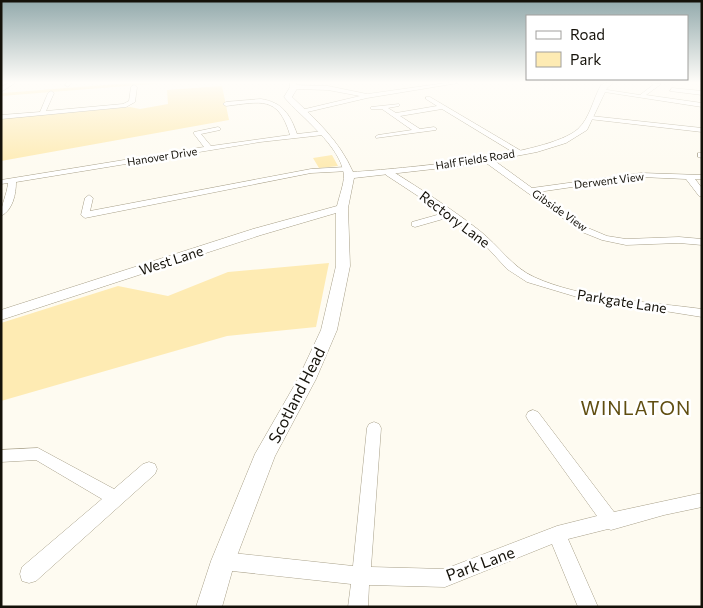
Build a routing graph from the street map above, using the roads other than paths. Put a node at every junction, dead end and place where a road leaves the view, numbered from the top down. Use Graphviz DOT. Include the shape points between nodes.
graph roads {
  1 [pos="69,111"];
  2 [pos="285,111"];
  3 [pos="303,111"];
  4 [pos="389,111"];
  5 [pos="416,111"];
  6 [pos="449,111"];
  7 [pos="593,111"];
  8 [pos="42,114"];
  9 [pos="394,115"];
  10 [pos="1,117"];
  11 [pos="591,118"];
  12 [pos="218,129"];
  13 [pos="434,129"];
  14 [pos="702,130"];
  15 [pos="418,131"];
  16 [pos="323,133"];
  17 [pos="294,136"];
  18 [pos="378,137"];
  19 [pos="209,148"];
  20 [pos="519,152"];
  21 [pos="485,158"];
  22 [pos="348,172"];
  23 [pos="389,173"];
  24 [pos="688,176"];
  25 [pos="702,177"];
  26 [pos="12,180"];
  27 [pos="1,182"];
  28 [pos="531,191"];
  29 [pos="702,194"];
  30 [pos="89,198"];
  31 [pos="342,208"];
  32 [pos="1,212"];
  33 [pos="451,214"];
  34 [pos="415,224"];
  35 [pos="702,242"];
  36 [pos="543,285"];
  37 [pos="702,313"];
  38 [pos="1,315"];
  39 [pos="533,416"];
  40 [pos="374,428"];
  41 [pos="1,456"];
  42 [pos="148,469"];
  43 [pos="115,498"];
  44 [pos="702,500"];
  45 [pos="611,522"];
  46 [pos="557,534"];
  47 [pos="223,561"];
  48 [pos="29,574"];
  49 [pos="361,576"];
  50 [pos="209,607"];
  51 [pos="358,607"];
  52 [pos="588,607"];
  1 -- 8 [label="street"];
  2 -- 17 [label="street"];
  3 -- 16 [label="street"];
  4 -- 9 [label="street"];
  5 -- 9 [label="street"];
  6 -- 20 [label="street"];
  7 -- 11 [label="street"];
  8 -- 10 [label="street"];
  9 -- 15 [label="street"];
  11 -- 14 [label="street"];
  11 -- 20 [label="street, Half Fields Road" via="577,135"];
  12 -- 19 [label="street" via="196,133"];
  13 -- 15 [label="street"];
  15 -- 18 [label="street"];
  16 -- 17 [label="street, Hanover Drive"];
  16 -- 22 [label="street" via="340,153"];
  17 -- 19 [label="street, Hanover Drive"];
  19 -- 26 [label="street, Hanover Drive"];
  20 -- 21 [label="street, Half Fields Road"];
  21 -- 23 [label="street, Half Fields Road"];
  21 -- 28 [label="street, Gibside View"];
  22 -- 23 [label="street, Half Fields Road"];
  22 -- 30 [label="street" via="311,171 85,215"];
  22 -- 31 [label="street, Scotland Head"];
  23 -- 33 [label="street, Rectory Lane"];
  24 -- 25 [label="street, Derwent View"];
  24 -- 28 [label="street, Derwent View" via="641,175"];
  24 -- 29 [label="street"];
  26 -- 27 [label="street, Hanover Drive"];
  26 -- 32 [label="street" via="12,192"];
  28 -- 35 [label="street, Gibside View" via="585,230 605,238 626,242"];
  31 -- 38 [label="street, West Lane" via="257,232"];
  31 -- 47 [label="street, Scotland Head" via="343,266 329,330 307,379 265,454"];
  33 -- 34 [label="street"];
  33 -- 36 [label="street, Rectory Lane" via="489,244 514,270"];
  36 -- 37 [label="street, Parkgate Lane" via="566,292"];
  39 -- 45 [label="street"];
  40 -- 49 [label="street"];
  41 -- 43 [label="street" via="38,454"];
  42 -- 43 [label="street"];
  43 -- 48 [label="street"];
  44 -- 45 [label="street, Park Lane"];
  45 -- 46 [label="street, Park Lane"];
  46 -- 49 [label="street, Park Lane" via="445,578"];
  46 -- 52 [label="street"];
  47 -- 49 [label="street, Park Lane"];
  47 -- 50 [label="street, Scotland Head"];
  49 -- 51 [label="street"];
}
